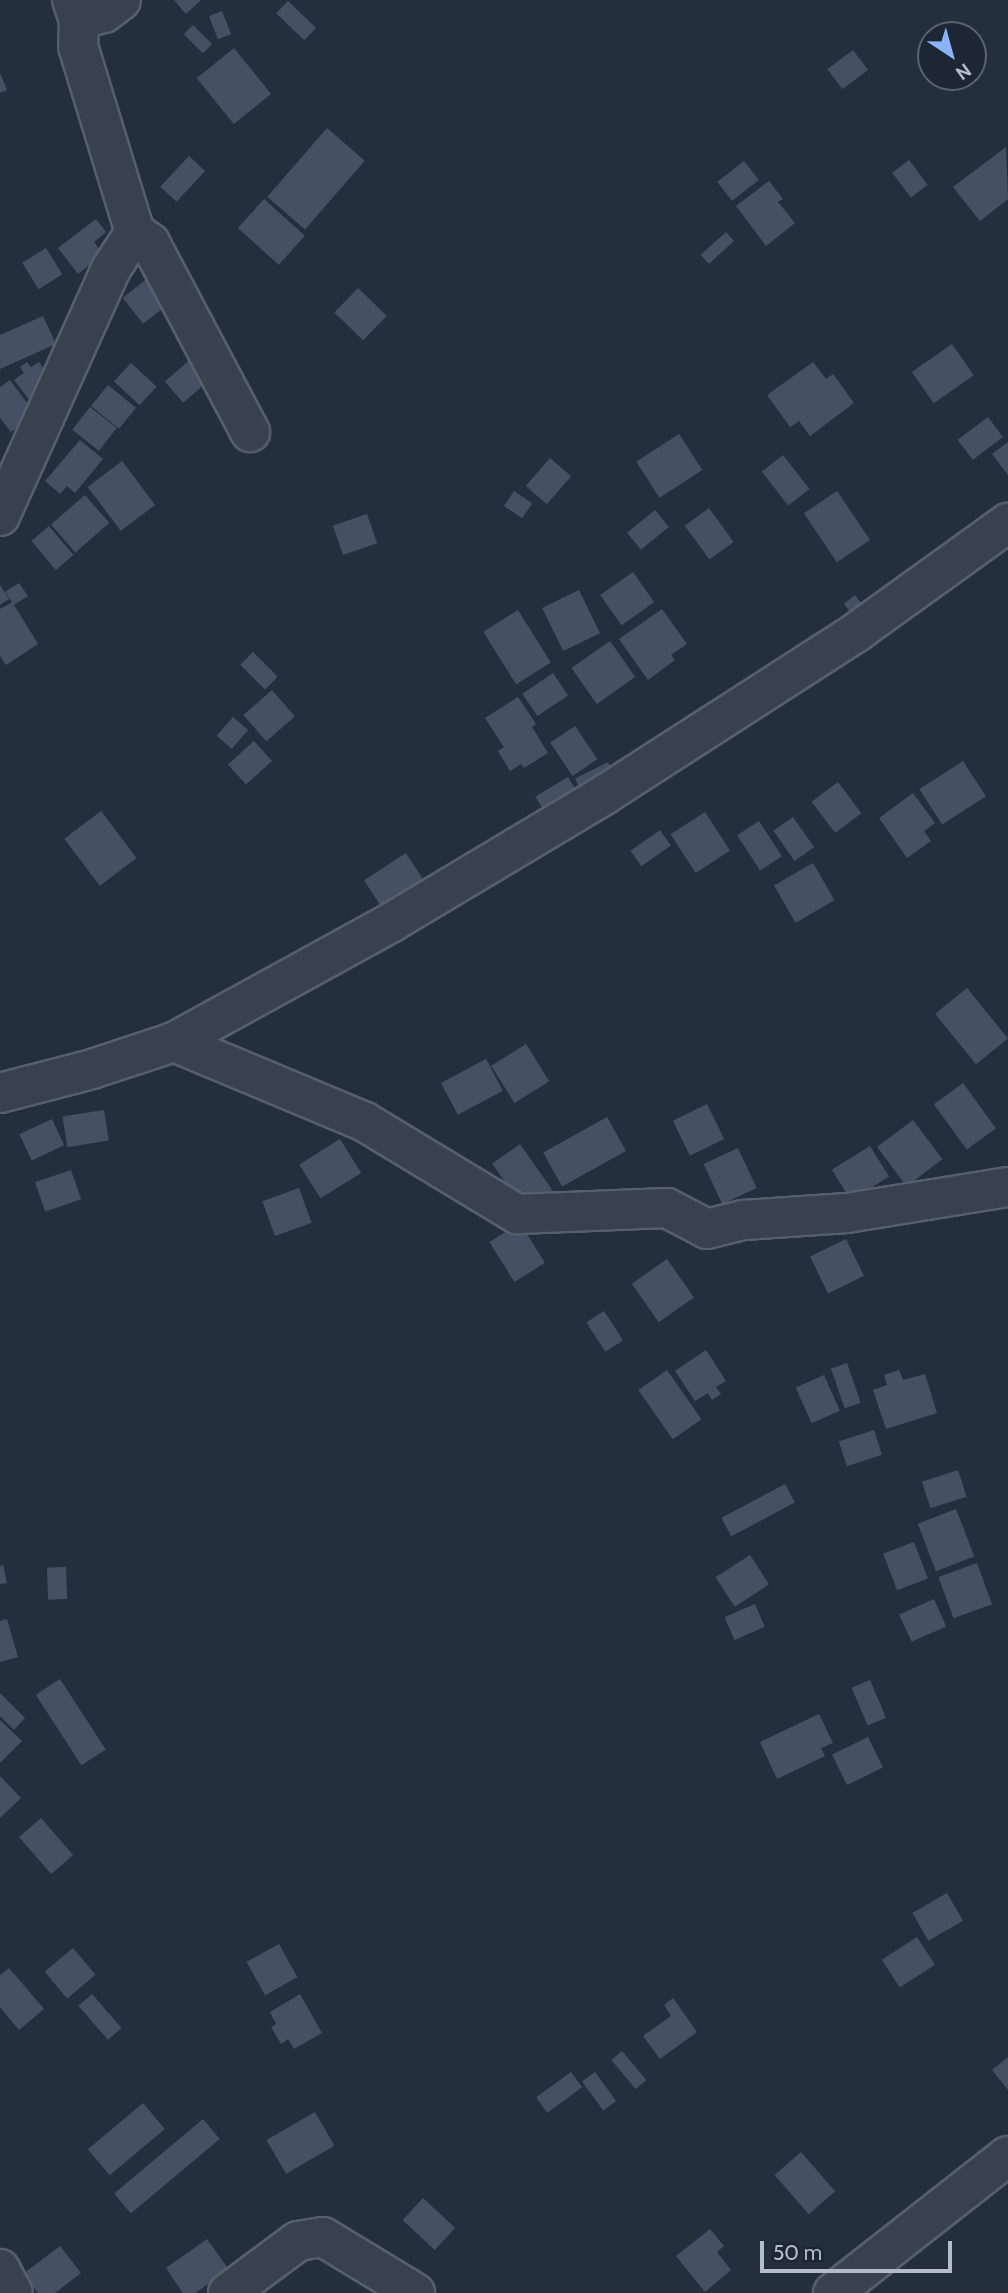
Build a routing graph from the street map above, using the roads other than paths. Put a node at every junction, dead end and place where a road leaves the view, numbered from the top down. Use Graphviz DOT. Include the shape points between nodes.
graph roads {
  1 [pos="121,0"];
  2 [pos="75,10"];
  3 [pos="135,232"];
  4 [pos="250,432"];
  5 [pos="0,516"];
  6 [pos="1008,523"];
  7 [pos="174,1042"];
  8 [pos="0,1093"];
  9 [pos="1008,1187"];
  10 [pos="1008,2156"];
  11 [pos="0,2269"];
  12 [pos="13,2293"];
  13 [pos="228,2293"];
  14 [pos="415,2293"];
  15 [pos="833,2293"];
  1 -- 2 [label="street" via="104,13"];
  2 -- 3 [label="street" via="78,46"];
  3 -- 4 [label="street" via="150,243"];
  3 -- 5 [label="street" via="111,269"];
  6 -- 7 [label="street" via="858,631 604,796 392,922"];
  7 -- 8 [label="street"];
  7 -- 9 [label="street" via="365,1122 517,1214 667,1208 707,1229 744,1220 848,1213"];
  10 -- 15 [label="street"];
  11 -- 12 [label="street"];
  13 -- 14 [label="street" via="298,2241 323,2236"];
}
